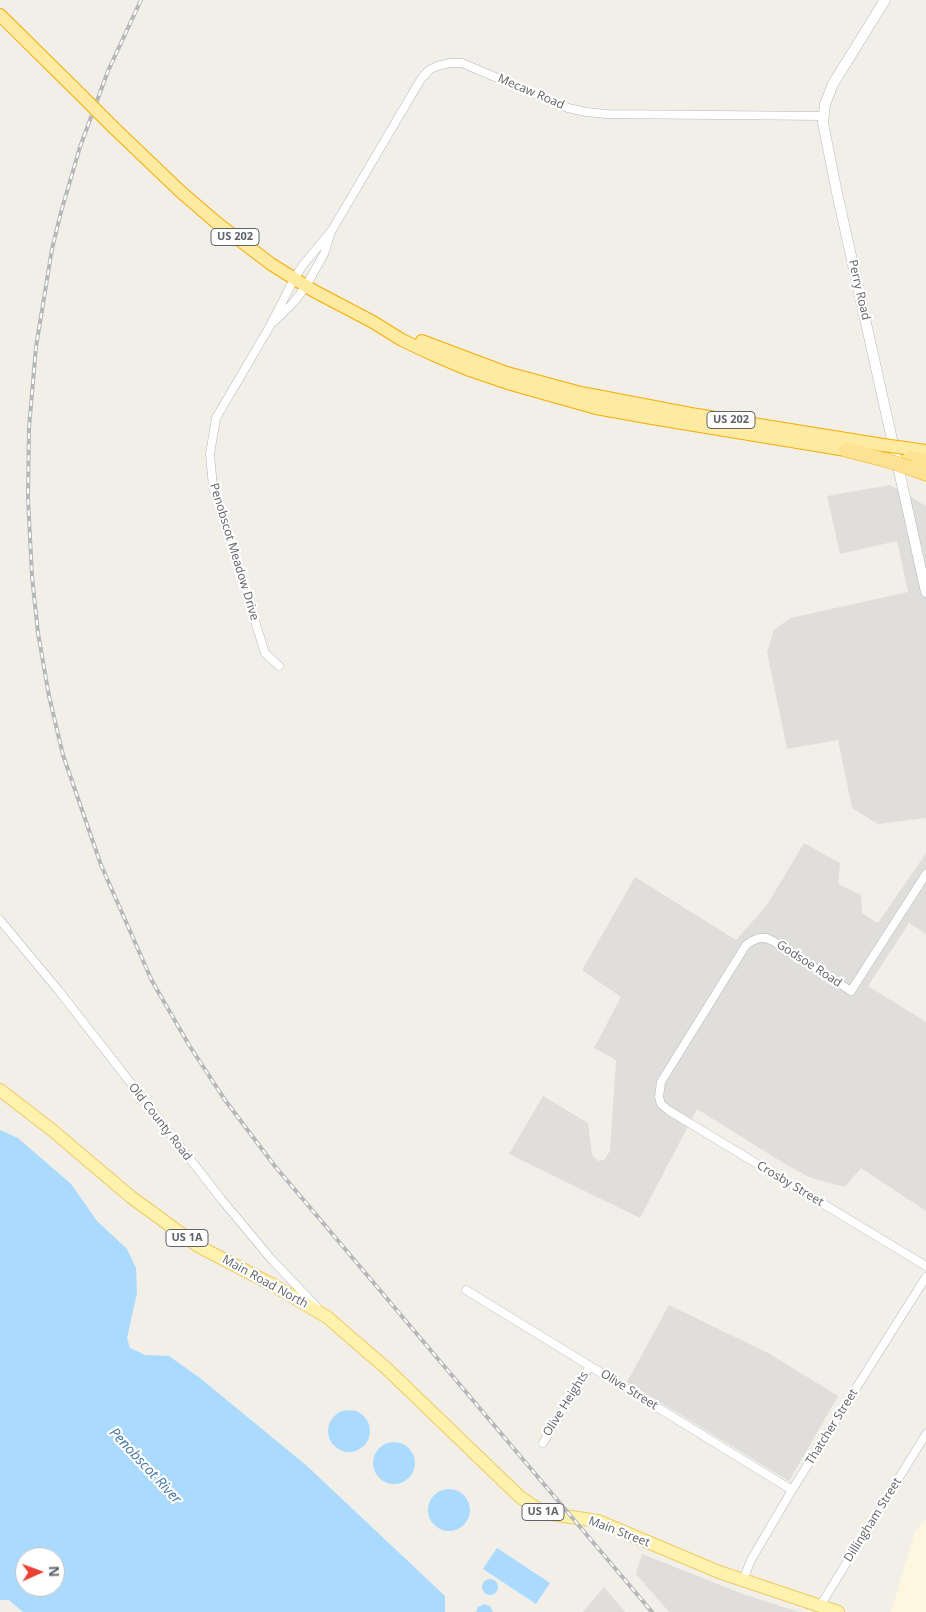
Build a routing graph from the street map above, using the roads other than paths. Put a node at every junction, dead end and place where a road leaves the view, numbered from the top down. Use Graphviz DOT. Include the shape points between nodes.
graph roads {
  1 [pos="885,0"];
  2 [pos="0,15"];
  3 [pos="823,116"];
  4 [pos="332,230"];
  5 [pos="294,279"];
  6 [pos="306,286"];
  7 [pos="373,322"];
  8 [pos="270,326"];
  9 [pos="846,450"];
  10 [pos="926,451"];
  11 [pos="884,453"];
  12 [pos="908,458"];
  13 [pos="926,461"];
  14 [pos="926,474"];
  15 [pos="926,592"];
  16 [pos="279,666"];
  17 [pos="926,874"];
  18 [pos="0,920"];
  19 [pos="0,1090"];
  20 [pos="659,1097"];
  21 [pos="926,1266"];
  22 [pos="926,1277"];
  23 [pos="466,1290"];
  24 [pos="327,1317"];
  25 [pos="590,1366"];
  26 [pos="386,1368"];
  27 [pos="926,1434"];
  28 [pos="542,1443"];
  29 [pos="792,1490"];
  30 [pos="743,1580"];
  31 [pos="820,1606"];
  32 [pos="838,1612"];
  1 -- 3 [label="street, Perry Road" via="833,84"];
  2 -- 5 [label="highway, US 202, bridge" via="181,192 217,223"];
  3 -- 4 [label="street, Mecaw Road" via="586,112 568,108 462,63 437,66 420,79"];
  3 -- 15 [label="street, Perry Road" via="837,193"];
  4 -- 5 [label="street, Mecaw Road"];
  4 -- 6 [label="street, Mecaw Road" via="324,254"];
  5 -- 6 [label="highway, US 202"];
  5 -- 8 [label="street, Penobscot Meadow Drive"];
  6 -- 7 [label="highway, US 202"];
  6 -- 8 [label="street, Penobscot Meadow Drive"];
  7 -- 9 [label="highway, US 202" via="445,360 546,395 628,414"];
  7 -- 11 [label="highway, US 202" via="496,369 568,390"];
  8 -- 16 [label="street, Penobscot Meadow Drive" via="216,418 210,454 213,487 265,653"];
  9 -- 11 [label="highway"];
  10 -- 12 [label="highway, US 202"];
  11 -- 12 [label="highway, bridge"];
  11 -- 12 [label="highway, US 202, bridge"];
  12 -- 13 [label="highway"];
  12 -- 14 [label="highway"];
  17 -- 20 [label="street, Godsoe Road" via="851,991 773,941 759,938 746,945 661,1082"];
  18 -- 24 [label="street, Old County Road" via="222,1200 272,1260"];
  19 -- 24 [label="main road, Main Road North / US 1A" via="131,1198 198,1246"];
  20 -- 21 [label="street, Crosby Street" via="668,1110"];
  22 -- 29 [label="street, Thatcher Street"];
  23 -- 25 [label="street, Olive Street"];
  24 -- 26 [label="main road, Main Road North / US 1A"];
  25 -- 28 [label="street, Olive Heights"];
  25 -- 29 [label="street, Olive Street"];
  26 -- 30 [label="main road, Main Street / US 1A" via="520,1497 544,1513 598,1521"];
  27 -- 31 [label="street, Dillingham Street"];
  29 -- 30 [label="street, Thatcher Street" via="751,1560"];
  30 -- 31 [label="main road, Main Street / US 1A"];
  31 -- 32 [label="main road, Main Street / US 1A"];
}
